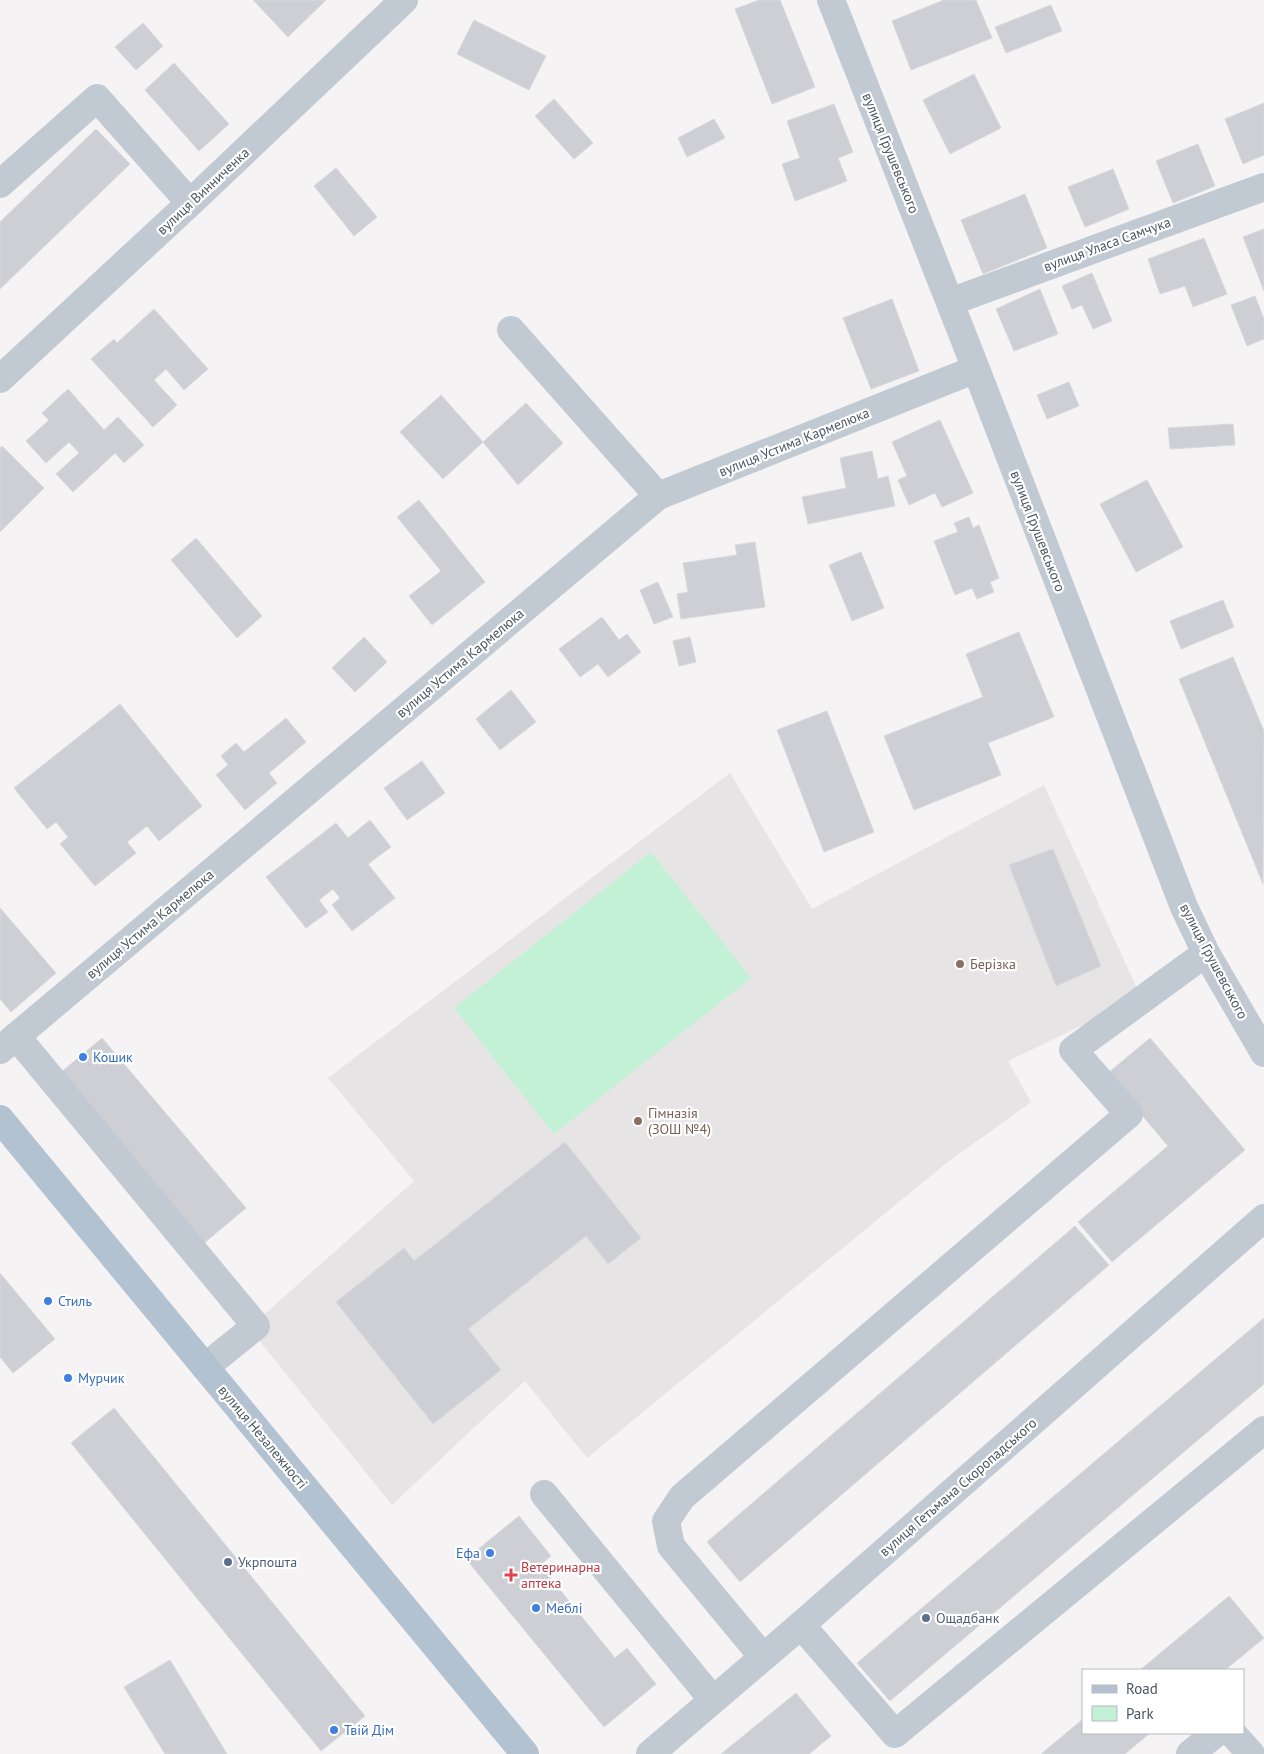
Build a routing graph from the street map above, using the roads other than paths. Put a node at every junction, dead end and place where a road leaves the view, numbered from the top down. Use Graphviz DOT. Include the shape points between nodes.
graph roads {
  1 [pos="404,0"];
  2 [pos="831,0"];
  3 [pos="0,184"];
  4 [pos="1264,187"];
  5 [pos="190,203"];
  6 [pos="950,302"];
  7 [pos="511,330"];
  8 [pos="976,369"];
  9 [pos="0,379"];
  10 [pos="658,496"];
  11 [pos="1206,952"];
  12 [pos="8,1043"];
  13 [pos="1264,1053"];
  14 [pos="0,1119"];
  15 [pos="1264,1218"];
  16 [pos="205,1367"];
  17 [pos="1264,1430"];
  18 [pos="544,1494"];
  19 [pos="801,1624"];
  20 [pos="763,1657"];
  21 [pos="713,1700"];
  22 [pos="1215,1734"];
  23 [pos="1233,1734"];
  24 [pos="526,1754"];
  25 [pos="650,1754"];
  26 [pos="1190,1754"];
  27 [pos="1252,1754"];
  1 -- 5 [label="street, вулиця Винниченка"];
  2 -- 6 [label="street, вулиця Грушевського"];
  3 -- 5 [label="street" via="97,98"];
  4 -- 6 [label="street, вулиця Уласа Самчука"];
  5 -- 9 [label="street, вулиця Винниченка"];
  6 -- 8 [label="street, вулиця Грушевського"];
  7 -- 10 [label="street"];
  8 -- 10 [label="street, вулиця Устима Кармелюка"];
  8 -- 11 [label="street, вулиця Грушевського" via="1177,888"];
  10 -- 12 [label="street, вулиця Устима Кармелюка"];
  11 -- 13 [label="street, вулиця Грушевського"];
  11 -- 20 [label="street" via="1073,1050 1129,1114 682,1497 666,1521 671,1546"];
  12 -- 16 [label="street" via="256,1326"];
  14 -- 16 [label="main road, вулиця Незалежності"];
  15 -- 19 [label="street, вулиця Гетьмана Скоропадського"];
  16 -- 24 [label="main road, вулиця Незалежності"];
  17 -- 19 [label="street" via="895,1734"];
  18 -- 21 [label="street"];
  19 -- 20 [label="street, вулиця Гетьмана Скоропадського"];
  20 -- 21 [label="street, вулиця Гетьмана Скоропадського"];
  21 -- 25 [label="street, вулиця Гетьмана Скоропадського"];
  22 -- 26 [label="street"];
  23 -- 27 [label="street"];
}
